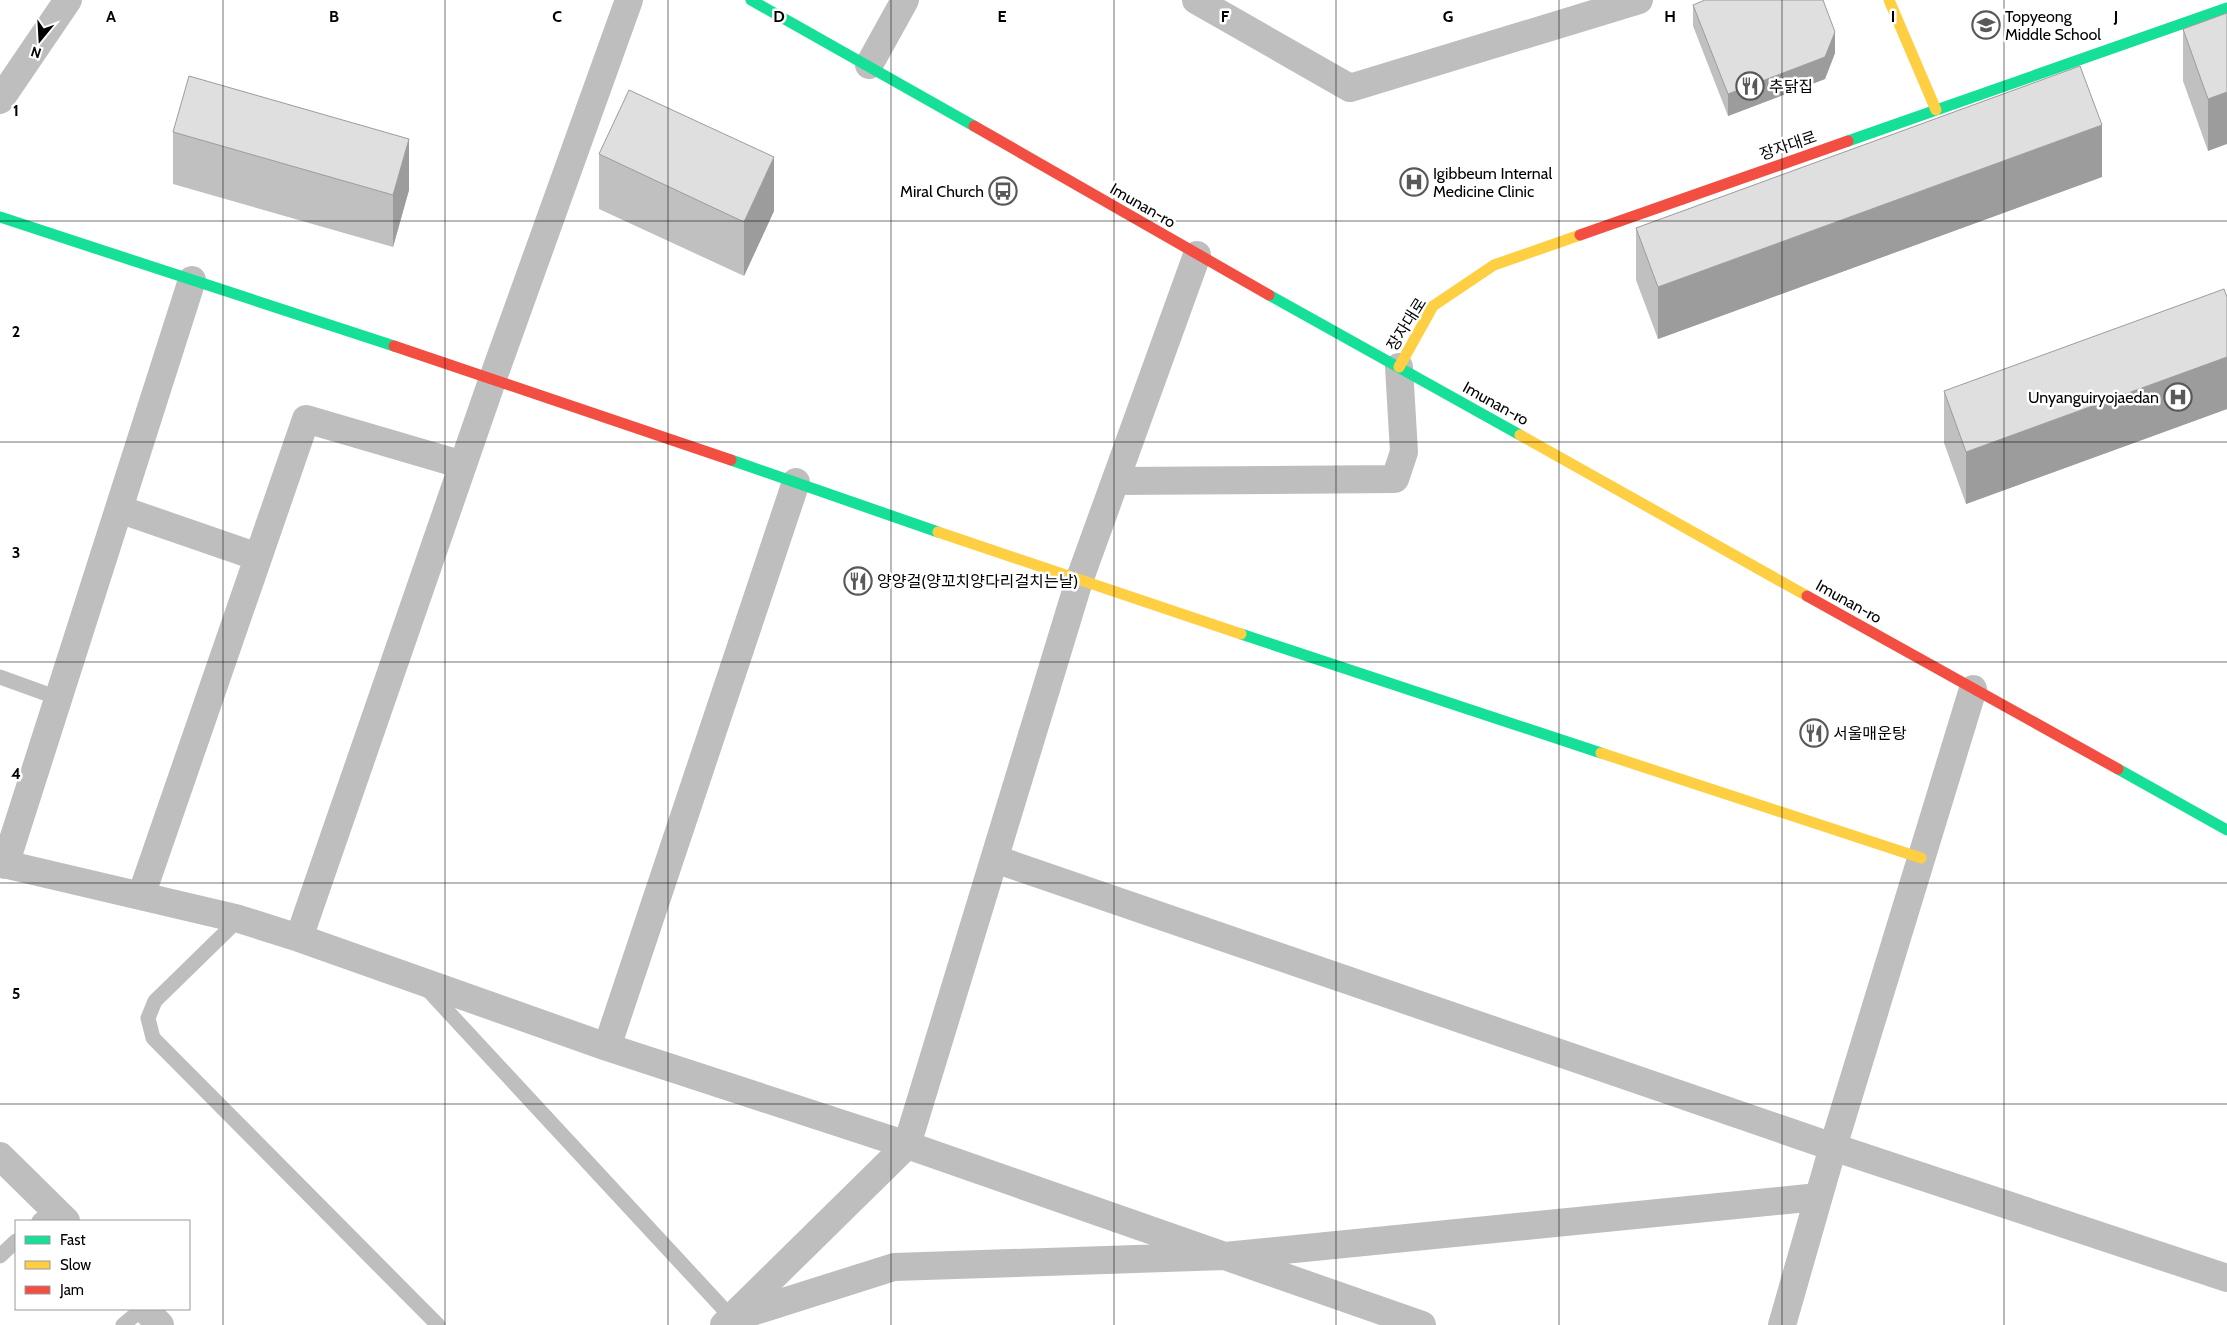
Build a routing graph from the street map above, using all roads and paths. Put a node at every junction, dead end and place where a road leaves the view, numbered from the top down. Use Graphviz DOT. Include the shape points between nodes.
graph roads {
  1 [pos="68,0"];
  2 [pos="629,0"];
  3 [pos="751,0"];
  4 [pos="905,0"];
  5 [pos="1196,0"];
  6 [pos="1639,0"];
  7 [pos="1889,0"];
  8 [pos="2227,8"];
  9 [pos="869,65"];
  10 [pos="0,100"];
  11 [pos="1936,110"];
  12 [pos="0,217"];
  13 [pos="1197,255"];
  14 [pos="192,280"];
  15 [pos="1399,367"];
  16 [pos="493,378"];
  17 [pos="463,465"];
  18 [pos="1116,481"];
  19 [pos="796,482"];
  20 [pos="119,509"];
  21 [pos="258,557"];
  22 [pos="1079,580"];
  23 [pos="0,677"];
  24 [pos="1973,689"];
  25 [pos="58,698"];
  26 [pos="2227,830"];
  27 [pos="1921,858"];
  28 [pos="995,859"];
  29 [pos="3,864"];
  30 [pos="141,896"];
  31 [pos="239,919"];
  32 [pos="299,938"];
  33 [pos="420,981"];
  34 [pos="607,1047"];
  35 [pos="908,1145"];
  36 [pos="1833,1147"];
  37 [pos="0,1156"];
  38 [pos="1818,1197"];
  39 [pos="53,1217"];
  40 [pos="15,1243"];
  41 [pos="0,1256"];
  42 [pos="1225,1256"];
  43 [pos="2224,1270"];
  44 [pos="143,1310"];
  45 [pos="145,1310"];
  46 [pos="728,1321"];
  47 [pos="123,1325"];
  48 [pos="160,1325"];
  49 [pos="438,1325"];
  50 [pos="1419,1325"];
  51 [pos="1782,1325"];
  1 -- 10 [label="street"];
  2 -- 16 [label="street"];
  3 -- 9 [label="street, Imunan-ro"];
  4 -- 9 [label="street"];
  5 -- 6 [label="street" via="1350,88"];
  7 -- 11 [label="street"];
  8 -- 11 [label="street, 장자대로"];
  9 -- 13 [label="street, Imunan-ro"];
  11 -- 15 [label="street, 장자대로" via="1494,265 1433,306"];
  12 -- 14 [label="street"];
  13 -- 15 [label="street, Imunan-ro"];
  13 -- 18 [label="street"];
  14 -- 16 [label="street"];
  14 -- 20 [label="street"];
  15 -- 18 [label="street" via="1404,452 1395,479"];
  15 -- 24 [label="street, Imunan-ro"];
  16 -- 17 [label="street"];
  16 -- 19 [label="street"];
  17 -- 21 [label="street" via="306,419"];
  17 -- 32 [label="street"];
  18 -- 22 [label="street"];
  19 -- 22 [label="street"];
  19 -- 34 [label="street"];
  20 -- 21 [label="street"];
  20 -- 25 [label="street"];
  21 -- 30 [label="street"];
  22 -- 27 [label="street"];
  22 -- 28 [label="street"];
  23 -- 25 [label="lane"];
  24 -- 26 [label="street, Imunan-ro"];
  24 -- 27 [label="street"];
  25 -- 29 [label="street"];
  27 -- 36 [label="street"];
  28 -- 35 [label="street"];
  28 -- 36 [label="street"];
  29 -- 30 [label="street"];
  30 -- 31 [label="street"];
  31 -- 32 [label="street"];
  31 -- 49 [label="lane" via="155,1001 148,1018 153,1038"];
  32 -- 33 [label="street"];
  33 -- 34 [label="street"];
  33 -- 46 [label="lane"];
  34 -- 35 [label="street"];
  35 -- 42 [label="street"];
  35 -- 46 [label="street"];
  36 -- 38 [label="street"];
  36 -- 43 [label="street"];
  37 -- 39 [label="street"];
  38 -- 42 [label="street"];
  38 -- 51 [label="street"];
  40 -- 41 [label="lane"];
  42 -- 46 [label="street" via="894,1267"];
  42 -- 50 [label="street"];
  44 -- 47 [label="lane"];
  45 -- 48 [label="street"];
}
